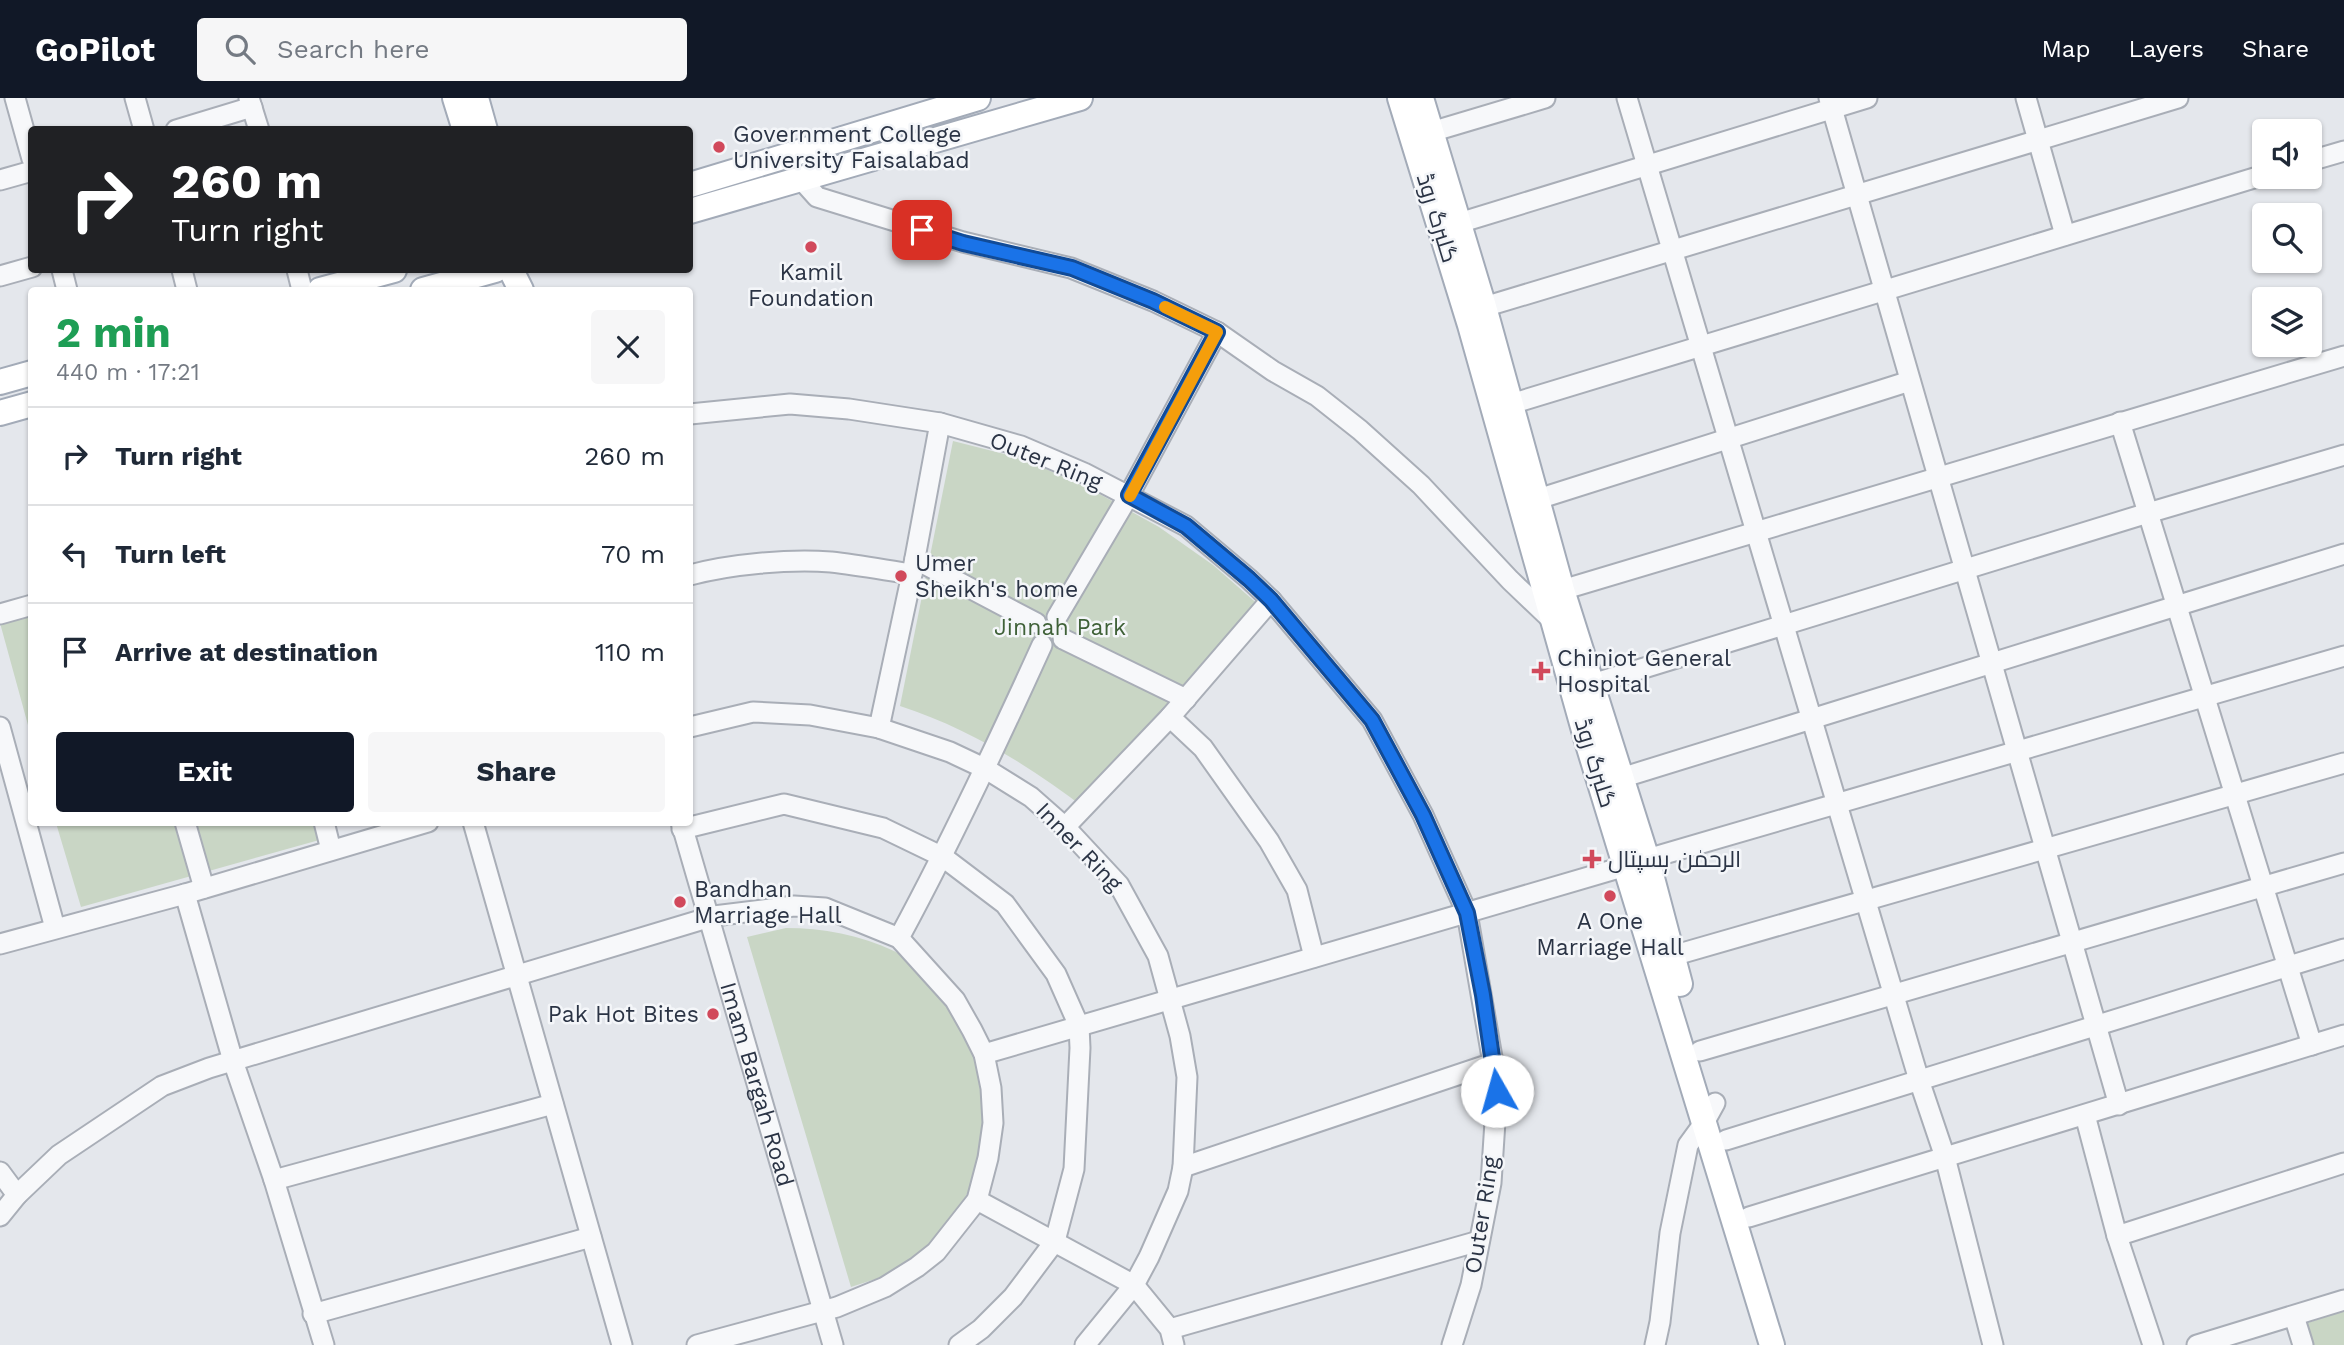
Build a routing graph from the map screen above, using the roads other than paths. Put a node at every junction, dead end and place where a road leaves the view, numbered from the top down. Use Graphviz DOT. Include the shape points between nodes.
graph roads {
  1 [pos="15,98"];
  2 [pos="135,98"];
  3 [pos="455,98"];
  4 [pos="476,98"];
  5 [pos="978,98"];
  6 [pos="1080,98"];
  7 [pos="1400,98"];
  8 [pos="1421,98"];
  9 [pos="1545,98"];
  10 [pos="1627,98"];
  11 [pos="1867,98"];
  12 [pos="2026,98"];
  13 [pos="2178,98"];
  14 [pos="251,102"];
  15 [pos="1830,103"];
  16 [pos="143,126"];
  17 [pos="187,126"];
  18 [pos="258,126"];
  19 [pos="464,126"];
  20 [pos="484,126"];
  21 [pos="1431,132"];
  22 [pos="2038,139"];
  23 [pos="28,145"];
  24 [pos="2344,151"];
  25 [pos="2322,158"];
  26 [pos="1647,165"];
  27 [pos="28,172"];
  28 [pos="800,178"];
  29 [pos="2252,179"];
  30 [pos="0,180"];
  31 [pos="693,184"];
  32 [pos="1857,194"];
  33 [pos="693,210"];
  34 [pos="1459,223"];
  35 [pos="2065,235"];
  36 [pos="1671,250"];
  37 [pos="28,268"];
  38 [pos="383,273"];
  39 [pos="484,273"];
  40 [pos="0,276"];
  41 [pos="331,287"];
  42 [pos="434,287"];
  43 [pos="1884,290"];
  44 [pos="1484,307"];
  45 [pos="1217,332"];
  46 [pos="1700,347"];
  47 [pos="2344,356"];
  48 [pos="28,374"];
  49 [pos="1910,381"];
  50 [pos="0,382"];
  51 [pos="1511,404"];
  52 [pos="28,405"];
  53 [pos="0,413"];
  54 [pos="693,414"];
  55 [pos="2120,422"];
  56 [pos="940,423"];
  57 [pos="1727,440"];
  58 [pos="2344,455"];
  59 [pos="1938,478"];
  60 [pos="1129,495"];
  61 [pos="1538,499"];
  62 [pos="2148,513"];
  63 [pos="1756,533"];
  64 [pos="2344,554"];
  65 [pos="914,567"];
  66 [pos="1965,569"];
  67 [pos="693,574"];
  68 [pos="1562,590"];
  69 [pos="1271,600"];
  70 [pos="28,606"];
  71 [pos="2176,606"];
  72 [pos="0,614"];
  73 [pos="1057,617"];
  74 [pos="1555,622"];
  75 [pos="1036,623"];
  76 [pos="1783,625"];
  77 [pos="1063,639"];
  78 [pos="1578,642"];
  79 [pos="1042,645"];
  80 [pos="2344,656"];
  81 [pos="1992,663"];
  82 [pos="1592,684"];
  83 [pos="2204,697"];
  84 [pos="1186,699"];
  85 [pos="1170,718"];
  86 [pos="1811,719"];
  87 [pos="693,726"];
  88 [pos="0,727"];
  89 [pos="879,728"];
  90 [pos="2017,752"];
  91 [pos="2344,763"];
  92 [pos="986,769"];
  93 [pos="23,771"];
  94 [pos="1621,778"];
  95 [pos="2234,794"];
  96 [pos="28,796"];
  97 [pos="1837,805"];
  98 [pos="693,824"];
  99 [pos="34,826"];
  100 [pos="186,826"];
  101 [pos="325,826"];
  102 [pos="414,826"];
  103 [pos="473,826"];
  104 [pos="682,826"];
  105 [pos="1065,827"];
  106 [pos="2045,849"];
  107 [pos="331,850"];
  108 [pos="943,857"];
  109 [pos="1636,863"];
  110 [pos="2344,863"];
  111 [pos="2263,887"];
  112 [pos="194,891"];
  113 [pos="1865,901"];
  114 [pos="1467,913"];
  115 [pos="710,917"];
  116 [pos="55,928"];
  117 [pos="899,938"];
  118 [pos="2072,942"];
  119 [pos="0,944"];
  120 [pos="2344,949"];
  121 [pos="1672,956"];
  122 [pos="1314,957"];
  123 [pos="2287,967"];
  124 [pos="516,974"];
  125 [pos="1893,995"];
  126 [pos="1170,999"];
  127 [pos="1079,1026"];
  128 [pos="2096,1026"];
  129 [pos="2344,1035"];
  130 [pos="2312,1045"];
  131 [pos="1700,1051"];
  132 [pos="984,1054"];
  133 [pos="233,1061"];
  134 [pos="1493,1063"];
  135 [pos="1919,1080"];
  136 [pos="553,1104"];
  137 [pos="2119,1105"];
  138 [pos="1710,1113"];
  139 [pos="2085,1115"];
  140 [pos="1726,1140"];
  141 [pos="1945,1157"];
  142 [pos="2344,1163"];
  143 [pos="1183,1167"];
  144 [pos="0,1172"];
  145 [pos="274,1180"];
  146 [pos="17,1195"];
  147 [pos="978,1200"];
  148 [pos="0,1216"];
  149 [pos="1749,1217"];
  150 [pos="2117,1236"];
  151 [pos="591,1237"];
  152 [pos="1055,1241"];
  153 [pos="1479,1241"];
  154 [pos="1134,1285"];
  155 [pos="2344,1300"];
  156 [pos="824,1310"];
  157 [pos="313,1314"];
  158 [pos="2294,1316"];
  159 [pos="1172,1337"];
  160 [pos="324,1345"];
  161 [pos="622,1345"];
  162 [pos="697,1345"];
  163 [pos="834,1345"];
  164 [pos="959,1345"];
  165 [pos="1086,1345"];
  166 [pos="1452,1345"];
  167 [pos="1655,1345"];
  168 [pos="1772,1345"];
  169 [pos="1788,1345"];
  170 [pos="1993,1345"];
  171 [pos="2153,1345"];
  172 [pos="2197,1345"];
  173 [pos="2303,1345"];
  1 -- 23 [label="street"];
  2 -- 16 [label="street"];
  3 -- 19 [label="main road"];
  4 -- 20 [label="main road"];
  5 -- 31 [label="main road"];
  6 -- 28 [label="main road"];
  7 -- 74 [label="main road, گلبرگ روڈ"];
  8 -- 21 [label="main road, گلبرگ روڈ"];
  9 -- 21 [label="street"];
  10 -- 26 [label="street"];
  11 -- 15 [label="street"];
  12 -- 22 [label="street"];
  13 -- 22 [label="street"];
  14 -- 17 [label="street"];
  14 -- 18 [label="street"];
  15 -- 26 [label="street"];
  15 -- 32 [label="street"];
  21 -- 34 [label="main road, گلبرگ روڈ"];
  22 -- 32 [label="street"];
  22 -- 35 [label="street"];
  24 -- 25 [label="street"];
  26 -- 34 [label="street"];
  26 -- 36 [label="street"];
  27 -- 30 [label="street"];
  28 -- 33 [label="main road"];
  28 -- 45 [label="street" via="817,197 963,243 1072,268"];
  29 -- 35 [label="street"];
  32 -- 36 [label="street"];
  32 -- 43 [label="street"];
  34 -- 44 [label="main road, گلبرگ روڈ"];
  35 -- 43 [label="street"];
  36 -- 44 [label="street"];
  36 -- 46 [label="street"];
  37 -- 40 [label="street"];
  38 -- 41 [label="main road"];
  39 -- 42 [label="main road"];
  43 -- 46 [label="street"];
  43 -- 49 [label="street"];
  44 -- 51 [label="main road, گلبرگ روڈ"];
  45 -- 60 [label="street"];
  45 -- 74 [label="street" via="1317,396 1360,430 1421,485"];
  46 -- 51 [label="street"];
  46 -- 57 [label="street"];
  47 -- 55 [label="street"];
  48 -- 50 [label="main road"];
  49 -- 57 [label="street"];
  49 -- 59 [label="street"];
  51 -- 61 [label="main road, گلبرگ روڈ"];
  52 -- 53 [label="main road"];
  54 -- 56 [label="street, Outer Ring" via="790,404"];
  55 -- 59 [label="street"];
  55 -- 62 [label="street"];
  56 -- 60 [label="street, Outer Ring" via="1021,446"];
  56 -- 65 [label="street"];
  57 -- 61 [label="street"];
  57 -- 63 [label="street"];
  58 -- 62 [label="street"];
  59 -- 63 [label="street"];
  59 -- 66 [label="street"];
  60 -- 69 [label="street, Outer Ring" via="1186,526"];
  60 -- 73 [label="street"];
  61 -- 68 [label="main road, گلبرگ روڈ"];
  62 -- 66 [label="street"];
  62 -- 71 [label="street"];
  63 -- 68 [label="street"];
  63 -- 76 [label="street"];
  64 -- 71 [label="street"];
  65 -- 67 [label="street" via="773,563"];
  65 -- 75 [label="street"];
  65 -- 89 [label="street"];
  66 -- 76 [label="street"];
  66 -- 81 [label="street"];
  68 -- 78 [label="main road, گلبرگ روڈ"];
  69 -- 84 [label="street"];
  69 -- 114 [label="street, Outer Ring" via="1372,720 1423,815"];
  70 -- 72 [label="street"];
  71 -- 81 [label="street"];
  71 -- 83 [label="street"];
  73 -- 75 [label="street" via="1047,615"];
  73 -- 77 [label="street" via="1063,624"];
  74 -- 78 [label="street"];
  74 -- 109 [label="main road, گلبرگ روڈ" via="1587,741"];
  75 -- 79 [label="street" via="1034,633"];
  76 -- 82 [label="street"];
  76 -- 86 [label="street"];
  77 -- 79 [label="street" via="1051,647"];
  77 -- 84 [label="street"];
  78 -- 82 [label="main road, گلبرگ روڈ"];
  79 -- 92 [label="street"];
  80 -- 83 [label="street"];
  81 -- 86 [label="street"];
  81 -- 90 [label="street"];
  82 -- 94 [label="main road, گلبرگ روڈ"];
  83 -- 90 [label="street"];
  83 -- 95 [label="street"];
  84 -- 85 [label="street"];
  85 -- 105 [label="street"];
  85 -- 122 [label="street" via="1203,748 1269,841 1297,890"];
  86 -- 94 [label="street"];
  86 -- 97 [label="street"];
  87 -- 89 [label="street, Inner Ring" via="754,712 810,715"];
  88 -- 93 [label="street"];
  89 -- 92 [label="street, Inner Ring"];
  90 -- 97 [label="street"];
  90 -- 106 [label="street"];
  91 -- 95 [label="street"];
  92 -- 105 [label="street, Inner Ring" via="1031,797"];
  92 -- 108 [label="street"];
  93 -- 96 [label="street"];
  94 -- 109 [label="main road, گلبرگ روڈ"];
  95 -- 106 [label="street"];
  95 -- 111 [label="street"];
  97 -- 109 [label="street"];
  97 -- 113 [label="street"];
  98 -- 108 [label="street" via="784,804 883,828"];
  99 -- 116 [label="street"];
  100 -- 112 [label="street"];
  101 -- 107 [label="street"];
  102 -- 107 [label="street"];
  103 -- 124 [label="street"];
  104 -- 115 [label="street, Imam Bargah Road"];
  105 -- 126 [label="street, Inner Ring" via="1119,885 1158,956"];
  106 -- 113 [label="street"];
  106 -- 118 [label="street"];
  107 -- 112 [label="street"];
  108 -- 117 [label="street"];
  108 -- 127 [label="street" via="1006,904 1056,974"];
  109 -- 114 [label="street"];
  109 -- 121 [label="main road, گلبرگ روڈ"];
  109 -- 138 [label="main road, گلبرگ روڈ"];
  110 -- 111 [label="street"];
  111 -- 118 [label="street"];
  111 -- 123 [label="street"];
  112 -- 116 [label="street"];
  112 -- 133 [label="street"];
  113 -- 121 [label="street"];
  113 -- 125 [label="street"];
  114 -- 122 [label="street"];
  114 -- 134 [label="street, Outer Ring"];
  115 -- 117 [label="street" via="794,906 825,908"];
  115 -- 124 [label="street"];
  115 -- 156 [label="street, Imam Bargah Road"];
  116 -- 119 [label="street"];
  117 -- 132 [label="street" via="955,1000"];
  118 -- 125 [label="street"];
  118 -- 128 [label="street"];
  120 -- 123 [label="street"];
  121 -- 131 [label="main road, گلبرگ روڈ"];
  122 -- 126 [label="street"];
  123 -- 128 [label="street"];
  123 -- 130 [label="street"];
  124 -- 133 [label="street"];
  124 -- 136 [label="street"];
  125 -- 131 [label="street"];
  125 -- 135 [label="street"];
  126 -- 127 [label="street"];
  126 -- 143 [label="street, Inner Ring" via="1187,1077"];
  127 -- 132 [label="street"];
  127 -- 152 [label="street" via="1074,1169"];
  128 -- 135 [label="street"];
  128 -- 137 [label="street"];
  129 -- 130 [label="street"];
  130 -- 137 [label="street"];
  131 -- 138 [label="main road, گلبرگ روڈ"];
  132 -- 147 [label="street" via="993,1123"];
  133 -- 145 [label="street"];
  133 -- 146 [label="street" via="162,1086 59,1155"];
  134 -- 143 [label="street"];
  134 -- 153 [label="street, Outer Ring" via="1497,1091 1491,1183"];
  135 -- 140 [label="street"];
  135 -- 141 [label="street"];
  136 -- 145 [label="street"];
  136 -- 151 [label="street"];
  137 -- 139 [label="street"];
  138 -- 140 [label="main road, گلبرگ روڈ"];
  138 -- 167 [label="street" via="1688,1145 1683,1166"];
  138 -- 168 [label="main road, گلبرگ روڈ"];
  139 -- 141 [label="street"];
  139 -- 150 [label="street"];
  140 -- 149 [label="main road, گلبرگ روڈ"];
  141 -- 149 [label="street"];
  141 -- 170 [label="street"];
  142 -- 150 [label="street"];
  143 -- 154 [label="street, Inner Ring" via="1178,1191"];
  144 -- 146 [label="street"];
  145 -- 157 [label="street"];
  146 -- 148 [label="street"];
  147 -- 152 [label="street"];
  147 -- 156 [label="street" via="936,1252 917,1267 885,1287"];
  149 -- 169 [label="main road, گلبرگ روڈ"];
  150 -- 171 [label="street"];
  151 -- 157 [label="street"];
  151 -- 161 [label="street"];
  152 -- 154 [label="street"];
  152 -- 164 [label="street" via="1013,1297"];
  153 -- 159 [label="street"];
  153 -- 166 [label="street, Outer Ring"];
  154 -- 159 [label="street"];
  154 -- 165 [label="street, Inner Ring"];
  155 -- 158 [label="street"];
  156 -- 162 [label="street"];
  156 -- 163 [label="street, Imam Bargah Road"];
  157 -- 160 [label="street"];
  158 -- 172 [label="street"];
  158 -- 173 [label="street"];
}
